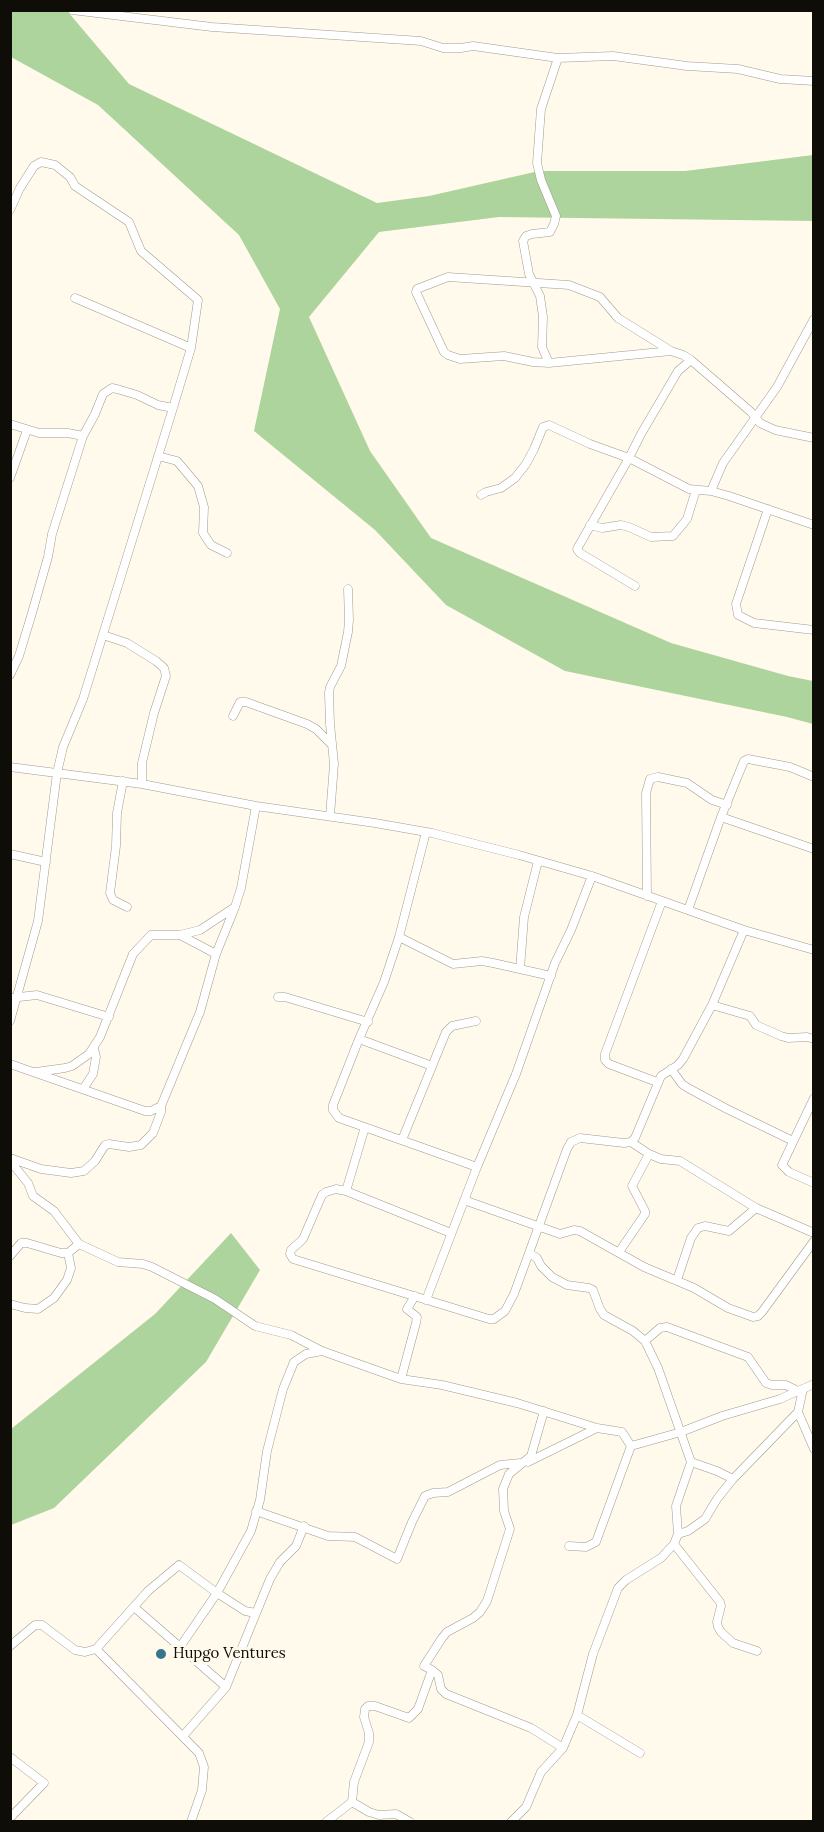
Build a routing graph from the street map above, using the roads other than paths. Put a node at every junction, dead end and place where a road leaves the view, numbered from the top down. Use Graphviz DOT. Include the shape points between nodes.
graph roads {
  1 [pos="72,10"];
  2 [pos="558,58"];
  3 [pos="813,81"];
  4 [pos="10,210"];
  5 [pos="533,283"];
  6 [pos="75,298"];
  7 [pos="813,319"];
  8 [pos="191,348"];
  9 [pos="671,351"];
  10 [pos="691,360"];
  11 [pos="549,363"];
  12 [pos="173,408"];
  13 [pos="756,417"];
  14 [pos="10,424"];
  15 [pos="27,430"];
  16 [pos="83,436"];
  17 [pos="813,438"];
  18 [pos="158,456"];
  19 [pos="629,458"];
  20 [pos="10,478"];
  21 [pos="696,490"];
  22 [pos="711,491"];
  23 [pos="482,495"];
  24 [pos="768,509"];
  25 [pos="590,525"];
  26 [pos="813,525"];
  27 [pos="227,553"];
  28 [pos="634,586"];
  29 [pos="348,589"];
  30 [pos="813,630"];
  31 [pos="103,635"];
  32 [pos="10,675"];
  33 [pos="233,716"];
  34 [pos="331,744"];
  35 [pos="10,766"];
  36 [pos="57,773"];
  37 [pos="813,777"];
  38 [pos="123,782"];
  39 [pos="142,784"];
  40 [pos="727,805"];
  41 [pos="256,806"];
  42 [pos="330,816"];
  43 [pos="721,817"];
  44 [pos="426,832"];
  45 [pos="813,849"];
  46 [pos="10,854"];
  47 [pos="538,861"];
  48 [pos="46,862"];
  49 [pos="592,876"];
  50 [pos="647,896"];
  51 [pos="662,901"];
  52 [pos="127,907"];
  53 [pos="236,907"];
  54 [pos="688,910"];
  55 [pos="744,930"];
  56 [pos="180,934"];
  57 [pos="399,937"];
  58 [pos="813,950"];
  59 [pos="216,954"];
  60 [pos="520,969"];
  61 [pos="551,976"];
  62 [pos="278,997"];
  63 [pos="13,999"];
  64 [pos="712,1005"];
  65 [pos="109,1017"];
  66 [pos="10,1021"];
  67 [pos="476,1021"];
  68 [pos="368,1022"];
  69 [pos="359,1039"];
  70 [pos="813,1039"];
  71 [pos="94,1048"];
  72 [pos="10,1064"];
  73 [pos="432,1066"];
  74 [pos="671,1069"];
  75 [pos="34,1072"];
  76 [pos="657,1082"];
  77 [pos="83,1089"];
  78 [pos="813,1098"];
  79 [pos="161,1106"];
  80 [pos="810,1116"];
  81 [pos="365,1127"];
  82 [pos="402,1140"];
  83 [pos="793,1141"];
  84 [pos="631,1142"];
  85 [pos="649,1154"];
  86 [pos="10,1159"];
  87 [pos="477,1167"];
  88 [pos="813,1183"];
  89 [pos="346,1191"];
  90 [pos="464,1200"];
  91 [pos="756,1208"];
  92 [pos="538,1227"];
  93 [pos="452,1233"];
  94 [pos="813,1233"];
  95 [pos="813,1240"];
  96 [pos="78,1244"];
  97 [pos="619,1252"];
  98 [pos="68,1253"];
  99 [pos="529,1253"];
  100 [pos="10,1256"];
  101 [pos="677,1280"];
  102 [pos="415,1296"];
  103 [pos="426,1299"];
  104 [pos="10,1304"];
  105 [pos="645,1341"];
  106 [pos="322,1351"];
  107 [pos="401,1378"];
  108 [pos="813,1384"];
  109 [pos="801,1390"];
  110 [pos="544,1411"];
  111 [pos="798,1412"];
  112 [pos="597,1428"];
  113 [pos="681,1432"];
  114 [pos="630,1446"];
  115 [pos="813,1449"];
  116 [pos="691,1462"];
  117 [pos="521,1463"];
  118 [pos="513,1469"];
  119 [pos="733,1479"];
  120 [pos="256,1511"];
  121 [pos="304,1526"];
  122 [pos="678,1534"];
  123 [pos="674,1544"];
  124 [pos="569,1546"];
  125 [pos="217,1593"];
  126 [pos="134,1607"];
  127 [pos="256,1613"];
  128 [pos="10,1646"];
  129 [pos="180,1647"];
  130 [pos="96,1648"];
  131 [pos="757,1651"];
  132 [pos="432,1670"];
  133 [pos="226,1687"];
  134 [pos="577,1715"];
  135 [pos="183,1736"];
  136 [pos="563,1748"];
  137 [pos="640,1753"];
  138 [pos="10,1757"];
  139 [pos="352,1802"];
  140 [pos="10,1818"];
  141 [pos="191,1821"];
  142 [pos="326,1821"];
  143 [pos="410,1821"];
  144 [pos="511,1821"];
  1 -- 2 [label="street" via="212,27 421,41 443,48 473,46"];
  2 -- 3 [label="street" via="613,56"];
  2 -- 5 [label="street" via="541,110 537,163 556,216 553,230 523,240"];
  4 -- 8 [label="street" via="34,166 41,162 55,165 75,186 129,222 141,251 198,300"];
  5 -- 9 [label="street" via="569,285 600,297 618,318"];
  5 -- 11 [label="street" via="540,296 542,347"];
  5 -- 11 [label="street" via="448,278 419,287 416,292 448,356 504,356"];
  6 -- 8 [label="street"];
  7 -- 13 [label="street" via="777,387"];
  8 -- 12 [label="street"];
  9 -- 10 [label="street"];
  9 -- 11 [label="street"];
  10 -- 13 [label="street"];
  10 -- 19 [label="street" via="678,371"];
  12 -- 16 [label="street" via="112,388 103,394"];
  12 -- 18 [label="street"];
  13 -- 17 [label="street" via="765,426"];
  13 -- 22 [label="street" via="723,463"];
  14 -- 15 [label="street"];
  15 -- 16 [label="street"];
  15 -- 20 [label="street"];
  16 -- 32 [label="street" via="19,656"];
  18 -- 27 [label="street" via="177,461 198,486 204,507 203,533 211,545"];
  18 -- 31 [label="street"];
  19 -- 21 [label="street"];
  19 -- 23 [label="street" via="546,425 515,478"];
  19 -- 25 [label="street"];
  21 -- 22 [label="street"];
  21 -- 25 [label="street" via="687,519 673,536 651,537 621,525"];
  22 -- 24 [label="street"];
  24 -- 26 [label="street"];
  24 -- 30 [label="street" via="736,604 738,615 754,623"];
  25 -- 28 [label="street" via="578,551"];
  29 -- 34 [label="street" via="348,632 341,666 329,693"];
  31 -- 36 [label="street"];
  31 -- 39 [label="street" via="127,643 164,668 166,676 142,763"];
  33 -- 34 [label="street" via="240,702 246,702 307,724"];
  34 -- 42 [label="street" via="334,764"];
  35 -- 36 [label="street"];
  36 -- 38 [label="street"];
  36 -- 48 [label="street"];
  37 -- 40 [label="street" via="790,767 747,760"];
  38 -- 39 [label="street"];
  38 -- 52 [label="street" via="110,893 113,900"];
  39 -- 41 [label="street"];
  40 -- 43 [label="street"];
  40 -- 50 [label="street" via="687,783 650,779 646,793"];
  41 -- 42 [label="street"];
  41 -- 53 [label="street"];
  42 -- 44 [label="street"];
  43 -- 45 [label="street"];
  43 -- 54 [label="street"];
  44 -- 47 [label="street"];
  44 -- 57 [label="street"];
  46 -- 48 [label="street"];
  47 -- 49 [label="street"];
  47 -- 60 [label="street" via="524,917"];
  48 -- 63 [label="street" via="38,921"];
  49 -- 50 [label="street"];
  49 -- 61 [label="street"];
  50 -- 51 [label="street"];
  51 -- 54 [label="street"];
  51 -- 76 [label="street" via="605,1054 609,1064"];
  53 -- 56 [label="street" via="200,930"];
  53 -- 59 [label="street"];
  54 -- 55 [label="street"];
  55 -- 58 [label="street"];
  55 -- 64 [label="street"];
  56 -- 59 [label="street"];
  56 -- 65 [label="street" via="151,935 133,954"];
  57 -- 60 [label="street" via="453,964 482,961"];
  57 -- 68 [label="street"];
  59 -- 79 [label="street" via="200,1012"];
  60 -- 61 [label="street"];
  61 -- 87 [label="street"];
  62 -- 68 [label="street"];
  63 -- 65 [label="street" via="37,995"];
  63 -- 66 [label="street"];
  64 -- 70 [label="street" via="750,1016 756,1025 781,1036"];
  64 -- 74 [label="street" via="683,1059"];
  65 -- 71 [label="street"];
  67 -- 73 [label="street" via="448,1028"];
  68 -- 69 [label="street"];
  69 -- 73 [label="street"];
  69 -- 81 [label="street" via="333,1110 339,1118"];
  71 -- 75 [label="street" via="72,1066"];
  71 -- 77 [label="street" via="93,1074"];
  72 -- 75 [label="street"];
  73 -- 82 [label="street"];
  74 -- 76 [label="street"];
  74 -- 83 [label="street" via="688,1088"];
  75 -- 77 [label="street"];
  76 -- 84 [label="street"];
  77 -- 79 [label="street" via="145,1111"];
  78 -- 80 [label="street"];
  79 -- 86 [label="street" via="153,1133 141,1145 105,1145 84,1170 71,1173 41,1169"];
  80 -- 83 [label="street"];
  81 -- 82 [label="street"];
  81 -- 89 [label="street"];
  82 -- 87 [label="street"];
  83 -- 88 [label="street" via="783,1167"];
  84 -- 85 [label="street"];
  84 -- 92 [label="street" via="586,1138 571,1142"];
  85 -- 91 [label="street" via="685,1163"];
  85 -- 97 [label="street" via="632,1186 645,1214"];
  86 -- 96 [label="street" via="33,1196 54,1211"];
  87 -- 90 [label="street"];
  89 -- 93 [label="street"];
  89 -- 102 [label="street" via="331,1190 322,1195 303,1239 291,1250 291,1257"];
  90 -- 92 [label="street"];
  90 -- 93 [label="street"];
  91 -- 94 [label="street"];
  91 -- 101 [label="street" via="729,1231 698,1228"];
  92 -- 97 [label="street" via="560,1234 580,1231"];
  92 -- 99 [label="street"];
  93 -- 103 [label="street"];
  95 -- 101 [label="street" via="758,1316 728,1308"];
  96 -- 98 [label="street"];
  96 -- 106 [label="street" via="118,1262 152,1267 214,1299 247,1323 291,1335"];
  97 -- 101 [label="street"];
  98 -- 100 [label="street" via="21,1243"];
  98 -- 104 [label="street" via="67,1280 54,1298 39,1309"];
  99 -- 103 [label="street" via="510,1304 494,1319"];
  99 -- 105 [label="street" via="552,1277 567,1285 593,1290 604,1315"];
  102 -- 103 [label="street"];
  102 -- 107 [label="street" via="407,1309 417,1317"];
  105 -- 109 [label="street" via="667,1327 748,1357 766,1383"];
  105 -- 113 [label="street"];
  106 -- 107 [label="street"];
  106 -- 120 [label="street" via="306,1354 294,1362 267,1451"];
  107 -- 110 [label="street"];
  108 -- 109 [label="street"];
  109 -- 111 [label="street"];
  109 -- 113 [label="street"];
  110 -- 112 [label="street"];
  110 -- 117 [label="street" via="531,1456"];
  111 -- 115 [label="street"];
  111 -- 119 [label="street"];
  112 -- 114 [label="street" via="622,1432"];
  112 -- 118 [label="street"];
  113 -- 114 [label="street"];
  113 -- 116 [label="street"];
  114 -- 124 [label="street" via="596,1542 586,1547"];
  116 -- 119 [label="street"];
  116 -- 122 [label="street" via="676,1506"];
  117 -- 118 [label="street"];
  117 -- 121 [label="street" via="500,1465 448,1492 425,1496 397,1559 355,1537 328,1536"];
  118 -- 132 [label="street" via="503,1489 509,1536 487,1601 473,1618 442,1638 424,1666"];
  119 -- 122 [label="street" via="705,1519"];
  120 -- 121 [label="street"];
  120 -- 125 [label="street" via="251,1531"];
  121 -- 127 [label="street" via="296,1546 279,1562"];
  122 -- 123 [label="street"];
  123 -- 131 [label="street" via="720,1602 717,1622 721,1632 733,1642"];
  123 -- 134 [label="street" via="618,1588 593,1654"];
  125 -- 126 [label="street" via="178,1565"];
  125 -- 127 [label="street" via="244,1611"];
  125 -- 129 [label="street"];
  126 -- 129 [label="street"];
  126 -- 130 [label="street"];
  127 -- 133 [label="street"];
  128 -- 130 [label="street" via="35,1625 42,1625 75,1650"];
  129 -- 133 [label="street"];
  130 -- 135 [label="street"];
  132 -- 136 [label="street" via="446,1694 531,1728"];
  132 -- 139 [label="street" via="418,1709 409,1718 375,1706 365,1709 369,1742 354,1782"];
  133 -- 135 [label="street"];
  134 -- 136 [label="street"];
  134 -- 137 [label="street"];
  135 -- 141 [label="street" via="199,1753 204,1767 202,1790"];
  136 -- 144 [label="street" via="541,1772 526,1807"];
  138 -- 140 [label="street" via="44,1783"];
  139 -- 142 [label="street"];
  139 -- 143 [label="street" via="369,1812 396,1814"];
}
